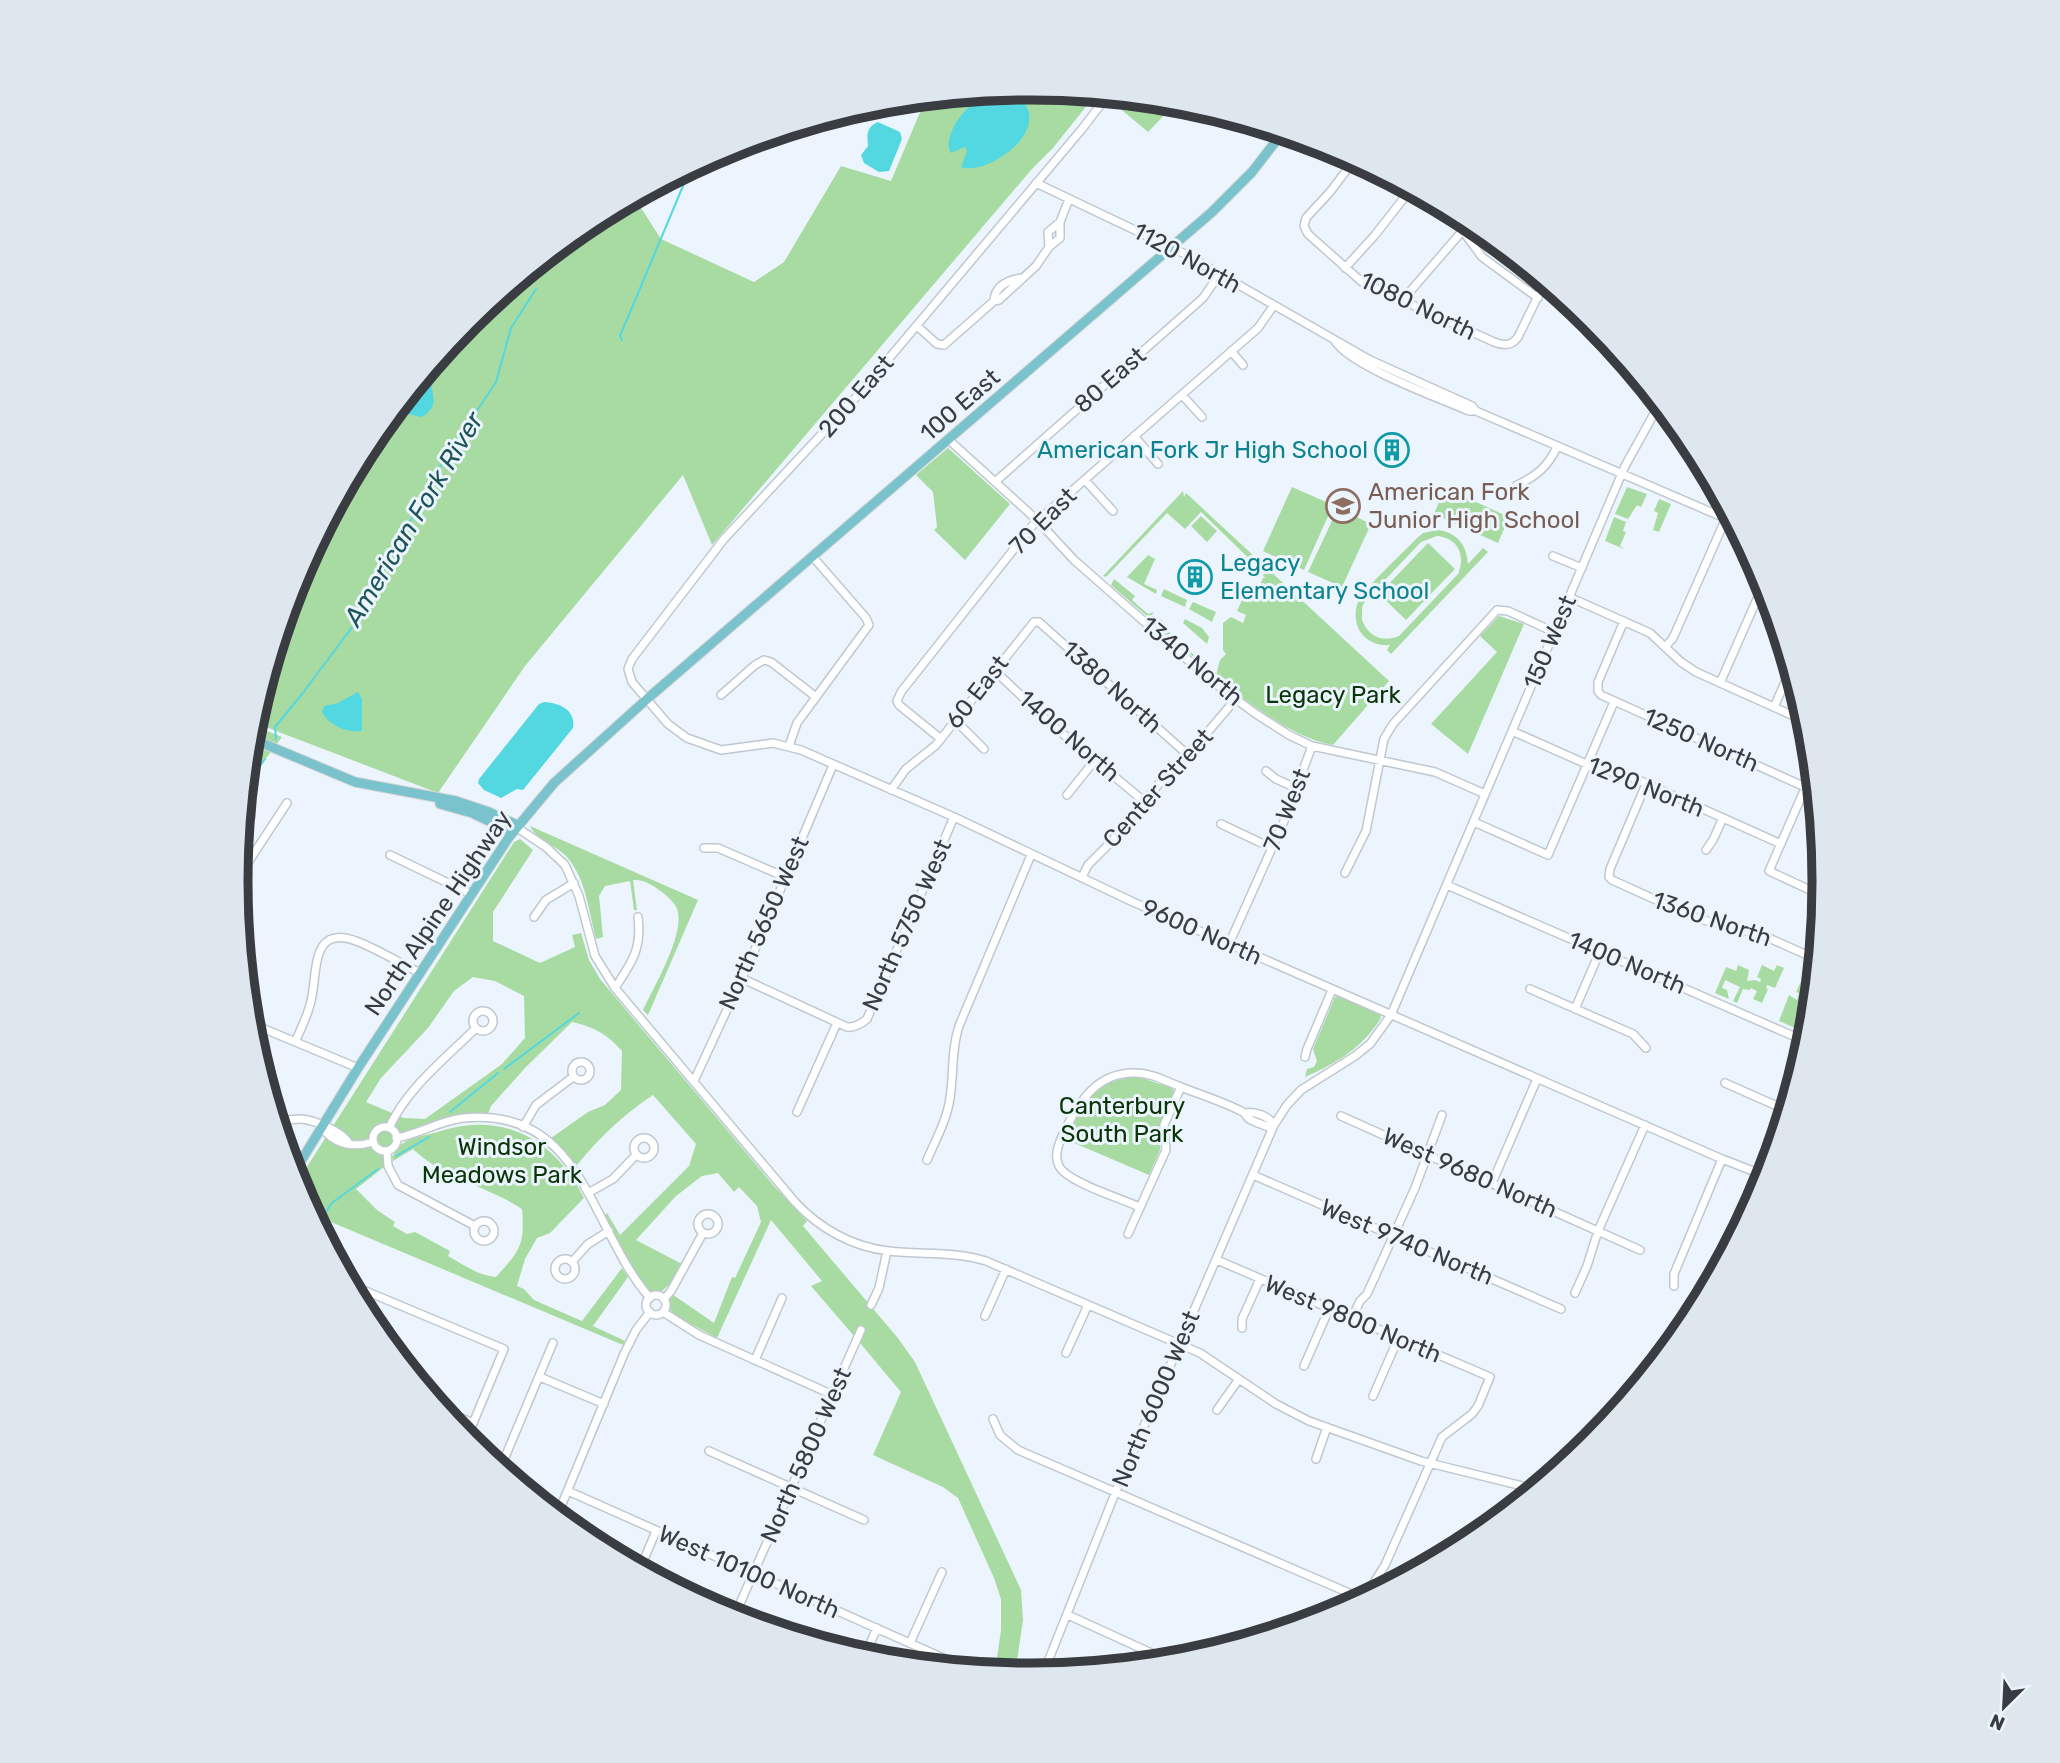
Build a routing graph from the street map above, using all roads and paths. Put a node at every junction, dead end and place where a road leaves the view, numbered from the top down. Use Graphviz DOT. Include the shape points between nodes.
graph roads {
  1 [pos="1101,103"];
  2 [pos="1277,140"];
  3 [pos="1348,167"];
  4 [pos="1036,183"];
  5 [pos="1406,196"];
  6 [pos="1069,199"];
  7 [pos="1060,222"];
  8 [pos="1462,230"];
  9 [pos="1466,232"];
  10 [pos="1049,247"];
  11 [pos="1172,248"];
  12 [pos="1345,268"];
  13 [pos="1219,275"];
  14 [pos="1541,291"];
  15 [pos="1538,298"];
  16 [pos="1404,303"];
  17 [pos="1273,305"];
  18 [pos="917,326"];
  19 [pos="1231,351"];
  20 [pos="1243,365"];
  21 [pos="1182,395"];
  22 [pos="1655,412"];
  23 [pos="1202,417"];
  24 [pos="1134,436"];
  25 [pos="948,440"];
  26 [pos="1557,447"];
  27 [pos="1158,464"];
  28 [pos="1622,475"];
  29 [pos="1086,480"];
  30 [pos="995,482"];
  31 [pos="1517,485"];
  32 [pos="1113,511"];
  33 [pos="1720,516"];
  34 [pos="1038,521"];
  35 [pos="1726,527"];
  36 [pos="1553,556"];
  37 [pos="813,557"];
  38 [pos="1582,568"];
  39 [pos="1569,597"];
  40 [pos="1758,597"];
  41 [pos="1624,621"];
  42 [pos="1034,622"];
  43 [pos="1554,632"];
  44 [pos="1666,646"];
  45 [pos="994,670"];
  46 [pos="1786,681"];
  47 [pos="1720,683"];
  48 [pos="721,695"];
  49 [pos="649,697"];
  50 [pos="816,697"];
  51 [pos="1235,700"];
  52 [pos="1614,702"];
  53 [pos="1774,707"];
  54 [pos="1794,716"];
  55 [pos="955,720"];
  56 [pos="1512,731"];
  57 [pos="941,739"];
  58 [pos="260,745"];
  59 [pos="789,746"];
  60 [pos="1312,746"];
  61 [pos="984,749"];
  62 [pos="1188,755"];
  63 [pos="1095,760"];
  64 [pos="1380,760"];
  65 [pos="1587,764"];
  66 [pos="833,765"];
  67 [pos="1266,771"];
  68 [pos="1646,784"];
  69 [pos="1805,787"];
  70 [pos="1296,788"];
  71 [pos="891,790"];
  72 [pos="1485,794"];
  73 [pos="1067,795"];
  74 [pos="1145,802"];
  75 [pos="287,803"];
  76 [pos="954,817"];
  77 [pos="1723,818"];
  78 [pos="1474,822"];
  79 [pos="1221,824"];
  80 [pos="515,828"];
  81 [pos="1780,844"];
  82 [pos="704,848"];
  83 [pos="1272,848"];
  84 [pos="1706,850"];
  85 [pos="390,855"];
  86 [pos="1031,855"];
  87 [pos="249,861"];
  88 [pos="1345,873"];
  89 [pos="785,877"];
  90 [pos="1082,877"];
  91 [pos="574,883"];
  92 [pos="1447,885"];
  93 [pos="1812,891"];
  94 [pos="471,894"];
  95 [pos="534,917"];
  96 [pos="638,917"];
  97 [pos="1229,944"];
  98 [pos="1600,951"];
  99 [pos="1808,955"];
  100 [pos="420,973"];
  101 [pos="741,978"];
  102 [pos="615,988"];
  103 [pos="1332,989"];
  104 [pos="1530,989"];
  105 [pos="1575,1009"];
  106 [pos="1391,1015"];
  107 [pos="837,1023"];
  108 [pos="262,1028"];
  109 [pos="476,1028"];
  110 [pos="1796,1037"];
  111 [pos="295,1042"];
  112 [pos="1646,1048"];
  113 [pos="1305,1057"];
  114 [pos="359,1068"];
  115 [pos="573,1077"];
  116 [pos="1537,1079"];
  117 [pos="694,1081"];
  118 [pos="1725,1083"];
  119 [pos="1181,1087"];
  120 [pos="1778,1107"];
  121 [pos="797,1112"];
  122 [pos="1441,1115"];
  123 [pos="1341,1116"];
  124 [pos="286,1120"];
  125 [pos="1274,1125"];
  126 [pos="1645,1125"];
  127 [pos="322,1127"];
  128 [pos="523,1127"];
  129 [pos="389,1128"];
  130 [pos="396,1138"];
  131 [pos="373,1142"];
  132 [pos="387,1151"];
  133 [pos="1426,1154"];
  134 [pos="636,1155"];
  135 [pos="1722,1159"];
  136 [pos="927,1160"];
  137 [pos="301,1162"];
  138 [pos="1755,1172"];
  139 [pos="1253,1175"];
  140 [pos="1492,1183"];
  141 [pos="588,1193"];
  142 [pos="1140,1207"];
  143 [pos="475,1226"];
  144 [pos="609,1231"];
  145 [pos="1598,1231"];
  146 [pos="704,1233"];
  147 [pos="1128,1234"];
  148 [pos="1394,1236"];
  149 [pos="1640,1250"];
  150 [pos="887,1251"];
  151 [pos="1217,1260"];
  152 [pos="572,1262"];
  153 [pos="1006,1269"];
  154 [pos="1260,1279"];
  155 [pos="1674,1286"];
  156 [pos="364,1290"];
  157 [pos="1575,1293"];
  158 [pos="650,1298"];
  159 [pos="782,1298"];
  160 [pos="664,1299"];
  161 [pos="871,1305"];
  162 [pos="1088,1305"];
  163 [pos="1329,1309"];
  164 [pos="1561,1309"];
  165 [pos="650,1312"];
  166 [pos="663,1312"];
  167 [pos="985,1316"];
  168 [pos="1352,1318"];
  169 [pos="1242,1328"];
  170 [pos="861,1331"];
  171 [pos="1398,1339"];
  172 [pos="553,1343"];
  173 [pos="1180,1344"];
  174 [pos="1066,1353"];
  175 [pos="755,1360"];
  176 [pos="1304,1366"];
  177 [pos="540,1377"];
  178 [pos="1239,1379"];
  179 [pos="832,1395"];
  180 [pos="1373,1396"];
  181 [pos="604,1404"];
  182 [pos="1217,1410"];
  183 [pos="462,1418"];
  184 [pos="993,1419"];
  185 [pos="473,1423"];
  186 [pos="1327,1427"];
  187 [pos="471,1428"];
  188 [pos="709,1451"];
  189 [pos="504,1459"];
  190 [pos="1316,1459"];
  191 [pos="1429,1463"];
  192 [pos="1524,1486"];
  193 [pos="792,1488"];
  194 [pos="568,1491"];
  195 [pos="1116,1491"];
  196 [pos="561,1507"];
  197 [pos="864,1520"];
  198 [pos="656,1531"];
  199 [pos="643,1561"];
  200 [pos="942,1572"];
  201 [pos="752,1575"];
  202 [pos="1372,1585"];
  203 [pos="1351,1594"];
  204 [pos="738,1607"];
  205 [pos="1068,1615"];
  206 [pos="877,1628"];
  207 [pos="910,1643"];
  208 [pos="869,1646"];
  209 [pos="1152,1653"];
  210 [pos="941,1658"];
  211 [pos="1048,1663"];
  1 -- 4 [label="street, 200 East"];
  2 -- 11 [label="main road, 100 East" via="1223,202"];
  3 -- 12 [label="street, 1080 North" via="1304,226"];
  4 -- 6 [label="street, 1120 North"];
  4 -- 18 [label="street, 200 East"];
  5 -- 12 [label="street"];
  6 -- 7 [label="street"];
  6 -- 11 [label="street, 1120 North"];
  7 -- 10 [label="street" via="1061,234"];
  7 -- 10 [label="street" via="1048,232"];
  8 -- 16 [label="street"];
  9 -- 15 [label="street" via="1482,257"];
  10 -- 18 [label="street" via="1035,267 949,341 941,345"];
  11 -- 13 [label="street, 1120 North"];
  11 -- 25 [label="main road, 100 East"];
  12 -- 16 [label="street, 1080 North"];
  13 -- 17 [label="street, 1120 North"];
  13 -- 30 [label="street, 80 East" via="1203,298"];
  14 -- 15 [label="street"];
  15 -- 16 [label="street, 1080 North" via="1518,337 1509,344 1494,342"];
  17 -- 19 [label="street, 70 East" via="1261,324"];
  17 -- 26 [label="street, 1120 North" via="1367,365"];
  18 -- 49 [label="street, 200 East" via="724,539 632,659 628,675"];
  19 -- 20 [label="street"];
  19 -- 21 [label="street, 70 East"];
  21 -- 23 [label="street"];
  21 -- 24 [label="street, 70 East"];
  22 -- 28 [label="street, 150 West"];
  24 -- 27 [label="street"];
  24 -- 29 [label="street, 70 East"];
  25 -- 30 [label="street, 1340 North"];
  25 -- 37 [label="main road, 100 East"];
  26 -- 28 [label="street, 1120 North"];
  26 -- 31 [label="street" via="1543,470"];
  28 -- 33 [label="street, 1120 North"];
  28 -- 38 [label="street, 150 West"];
  29 -- 32 [label="street"];
  29 -- 34 [label="street, 70 East"];
  30 -- 34 [label="street, 1340 North"];
  34 -- 51 [label="street, 1340 North" via="1074,560"];
  34 -- 57 [label="street, 70 East" via="901,692 897,701 903,710"];
  35 -- 44 [label="street"];
  36 -- 38 [label="street"];
  37 -- 49 [label="main road, 100 East"];
  37 -- 50 [label="street" via="869,625"];
  38 -- 39 [label="street, 150 West"];
  39 -- 41 [label="street"];
  39 -- 43 [label="street, 150 West"];
  40 -- 47 [label="street"];
  41 -- 44 [label="street"];
  41 -- 52 [label="street, 1250 North" via="1598,682 1598,691"];
  42 -- 45 [label="street, 60 East"];
  42 -- 62 [label="street, 1380 North"];
  43 -- 56 [label="street, 150 West"];
  43 -- 64 [label="street" via="1497,610 1387,731"];
  44 -- 47 [label="street" via="1688,667"];
  45 -- 55 [label="street, 60 East"];
  45 -- 63 [label="street, 1400 North"];
  46 -- 53 [label="street"];
  47 -- 53 [label="street"];
  48 -- 50 [label="street" via="764,660"];
  49 -- 59 [label="street, 9600 North" via="677,731 710,747"];
  49 -- 80 [label="main road, North Alpine Highway" via="567,771"];
  50 -- 59 [label="street" via="797,723"];
  51 -- 60 [label="street, 1340 North"];
  51 -- 62 [label="street, Center Street"];
  52 -- 65 [label="street"];
  52 -- 69 [label="street, 1250 North"];
  53 -- 54 [label="street"];
  55 -- 57 [label="street, 60 East"];
  55 -- 61 [label="street"];
  56 -- 65 [label="street, 1290 North"];
  56 -- 72 [label="street, 150 West"];
  57 -- 71 [label="street, 60 East" via="906,769"];
  58 -- 80 [label="main road" via="355,788 458,808"];
  59 -- 66 [label="street, 9600 North"];
  60 -- 64 [label="street, 1340 North"];
  60 -- 70 [label="street, 70 West"];
  62 -- 74 [label="street, Center Street"];
  63 -- 73 [label="street"];
  63 -- 74 [label="street, 1400 North"];
  64 -- 72 [label="street, 1340 North" via="1444,775"];
  64 -- 88 [label="street" via="1368,823"];
  65 -- 68 [label="street, 1290 North"];
  65 -- 78 [label="street" via="1548,855"];
  66 -- 71 [label="street, 9600 North"];
  66 -- 89 [label="street, North 5650 West"];
  67 -- 70 [label="street"];
  68 -- 77 [label="street, 1290 North"];
  68 -- 99 [label="street, 1360 North" via="1609,877 1696,918 1762,935"];
  69 -- 81 [label="street"];
  70 -- 83 [label="street, 70 West"];
  71 -- 76 [label="street, 9600 North"];
  72 -- 78 [label="street, 150 West"];
  74 -- 90 [label="street, Center Street" via="1088,864"];
  75 -- 87 [label="street"];
  76 -- 86 [label="street, 9600 North"];
  76 -- 107 [label="street, North 5750 West" via="867,1019 854,1027"];
  77 -- 81 [label="street, 1290 North"];
  77 -- 84 [label="street"];
  78 -- 92 [label="street, 150 West"];
  79 -- 83 [label="street"];
  80 -- 91 [label="street" via="557,855"];
  80 -- 94 [label="main road, North Alpine Highway"];
  81 -- 93 [label="street" via="1769,871"];
  82 -- 89 [label="street" via="718,848"];
  83 -- 97 [label="street, 70 West"];
  85 -- 94 [label="street"];
  86 -- 90 [label="street, 9600 North"];
  86 -- 136 [label="street" via="959,1026 946,1120"];
  89 -- 101 [label="street, North 5650 West"];
  90 -- 97 [label="street, 9600 North"];
  91 -- 95 [label="street" via="546,900"];
  91 -- 102 [label="street" via="595,956"];
  92 -- 98 [label="street, 1400 North"];
  92 -- 106 [label="street, 150 West"];
  94 -- 100 [label="main road, North Alpine Highway"];
  96 -- 102 [label="street" via="641,937"];
  97 -- 103 [label="street, 9600 North"];
  98 -- 105 [label="street"];
  98 -- 110 [label="street, 1400 North"];
  100 -- 111 [label="street" via="355,941 332,938 318,953 311,1002"];
  100 -- 114 [label="main road, North Alpine Highway"];
  101 -- 107 [label="street"];
  101 -- 117 [label="street, North 5650 West"];
  102 -- 117 [label="street"];
  103 -- 106 [label="street, 9600 North"];
  103 -- 113 [label="street"];
  104 -- 105 [label="street"];
  105 -- 112 [label="street" via="1633,1034"];
  106 -- 116 [label="street, 9600 North"];
  106 -- 125 [label="street, North 6000 West" via="1370,1044 1301,1090"];
  107 -- 121 [label="street"];
  108 -- 111 [label="street"];
  109 -- 129 [label="street" via="410,1094"];
  111 -- 114 [label="street"];
  114 -- 127 [label="main road, North Alpine Highway"];
  115 -- 128 [label="street" via="536,1105"];
  116 -- 126 [label="street, 9600 North"];
  116 -- 140 [label="street"];
  117 -- 150 [label="street" via="809,1218 847,1240"];
  118 -- 120 [label="street"];
  119 -- 125 [label="street" via="1245,1113 1253,1111"];
  119 -- 142 [label="street" via="1164,1125 1166,1150"];
  119 -- 142 [label="street" via="1145,1074 1118,1074 1080,1100 1057,1150 1064,1173"];
  122 -- 133 [label="street"];
  123 -- 133 [label="street, West 9680 North"];
  124 -- 127 [label="street" via="301,1119"];
  125 -- 139 [label="street, North 6000 West"];
  126 -- 135 [label="street, 9600 North"];
  126 -- 145 [label="street"];
  127 -- 131 [label="street" via="342,1144"];
  127 -- 137 [label="main road, North Alpine Highway"];
  128 -- 130 [label="street" via="490,1118 460,1118"];
  128 -- 141 [label="street" via="562,1154"];
  129 -- 130 [label="street"];
  129 -- 131 [label="street" via="377,1130"];
  130 -- 132 [label="street"];
  131 -- 132 [label="street"];
  132 -- 143 [label="street" via="388,1166 398,1185"];
  133 -- 140 [label="street, West 9680 North"];
  133 -- 148 [label="street"];
  134 -- 141 [label="street" via="613,1178"];
  135 -- 138 [label="street, 9600 North"];
  135 -- 155 [label="street" via="1674,1274"];
  139 -- 148 [label="street, West 9740 North"];
  139 -- 151 [label="street, North 6000 West"];
  140 -- 145 [label="street, West 9680 North"];
  141 -- 144 [label="street"];
  142 -- 147 [label="street"];
  144 -- 152 [label="street" via="588,1244"];
  144 -- 158 [label="street" via="627,1269"];
  145 -- 149 [label="street, West 9680 North"];
  145 -- 157 [label="street"];
  146 -- 160 [label="street"];
  148 -- 164 [label="street, West 9740 North"];
  148 -- 168 [label="street"];
  150 -- 153 [label="street" via="967,1256"];
  150 -- 161 [label="street"];
  151 -- 154 [label="street, West 9800 North"];
  151 -- 173 [label="street, North 6000 West"];
  153 -- 162 [label="street"];
  153 -- 167 [label="street"];
  154 -- 163 [label="street, West 9800 North"];
  154 -- 169 [label="street"];
  156 -- 185 [label="street" via="504,1349"];
  158 -- 160 [label="street"];
  158 -- 165 [label="street" via="646,1305"];
  159 -- 175 [label="street"];
  160 -- 166 [label="street"];
  162 -- 173 [label="street"];
  162 -- 174 [label="street"];
  163 -- 168 [label="street, West 9800 North"];
  163 -- 176 [label="street"];
  165 -- 166 [label="street"];
  165 -- 181 [label="street" via="628,1344"];
  166 -- 175 [label="street" via="711,1341"];
  168 -- 171 [label="street, West 9800 North"];
  170 -- 179 [label="street, North 5800 West"];
  171 -- 180 [label="street"];
  171 -- 191 [label="street, West 9800 North" via="1490,1377 1478,1406 1442,1437"];
  172 -- 177 [label="street"];
  173 -- 178 [label="street"];
  173 -- 195 [label="street, North 6000 West"];
  175 -- 179 [label="street"];
  177 -- 181 [label="street"];
  177 -- 189 [label="street"];
  178 -- 182 [label="street"];
  178 -- 186 [label="street" via="1292,1413"];
  179 -- 193 [label="street, North 5800 West"];
  181 -- 194 [label="street"];
  183 -- 185 [label="street"];
  184 -- 195 [label="street" via="1000,1435 1017,1450"];
  185 -- 187 [label="street"];
  186 -- 190 [label="street"];
  186 -- 191 [label="street"];
  188 -- 193 [label="street"];
  191 -- 192 [label="street"];
  191 -- 202 [label="street"];
  193 -- 197 [label="street"];
  193 -- 201 [label="street, North 5800 West"];
  194 -- 196 [label="street"];
  194 -- 198 [label="street, West 10100 North"];
  195 -- 203 [label="street"];
  195 -- 205 [label="street, North 6000 West"];
  198 -- 199 [label="street"];
  198 -- 201 [label="street, West 10100 North"];
  200 -- 207 [label="street"];
  201 -- 204 [label="street, North 5800 West"];
  201 -- 206 [label="street, West 10100 North"];
  205 -- 209 [label="street"];
  205 -- 211 [label="street, North 6000 West"];
  206 -- 207 [label="street, West 10100 North"];
  206 -- 208 [label="street"];
  207 -- 210 [label="street, West 10100 North"];
}
